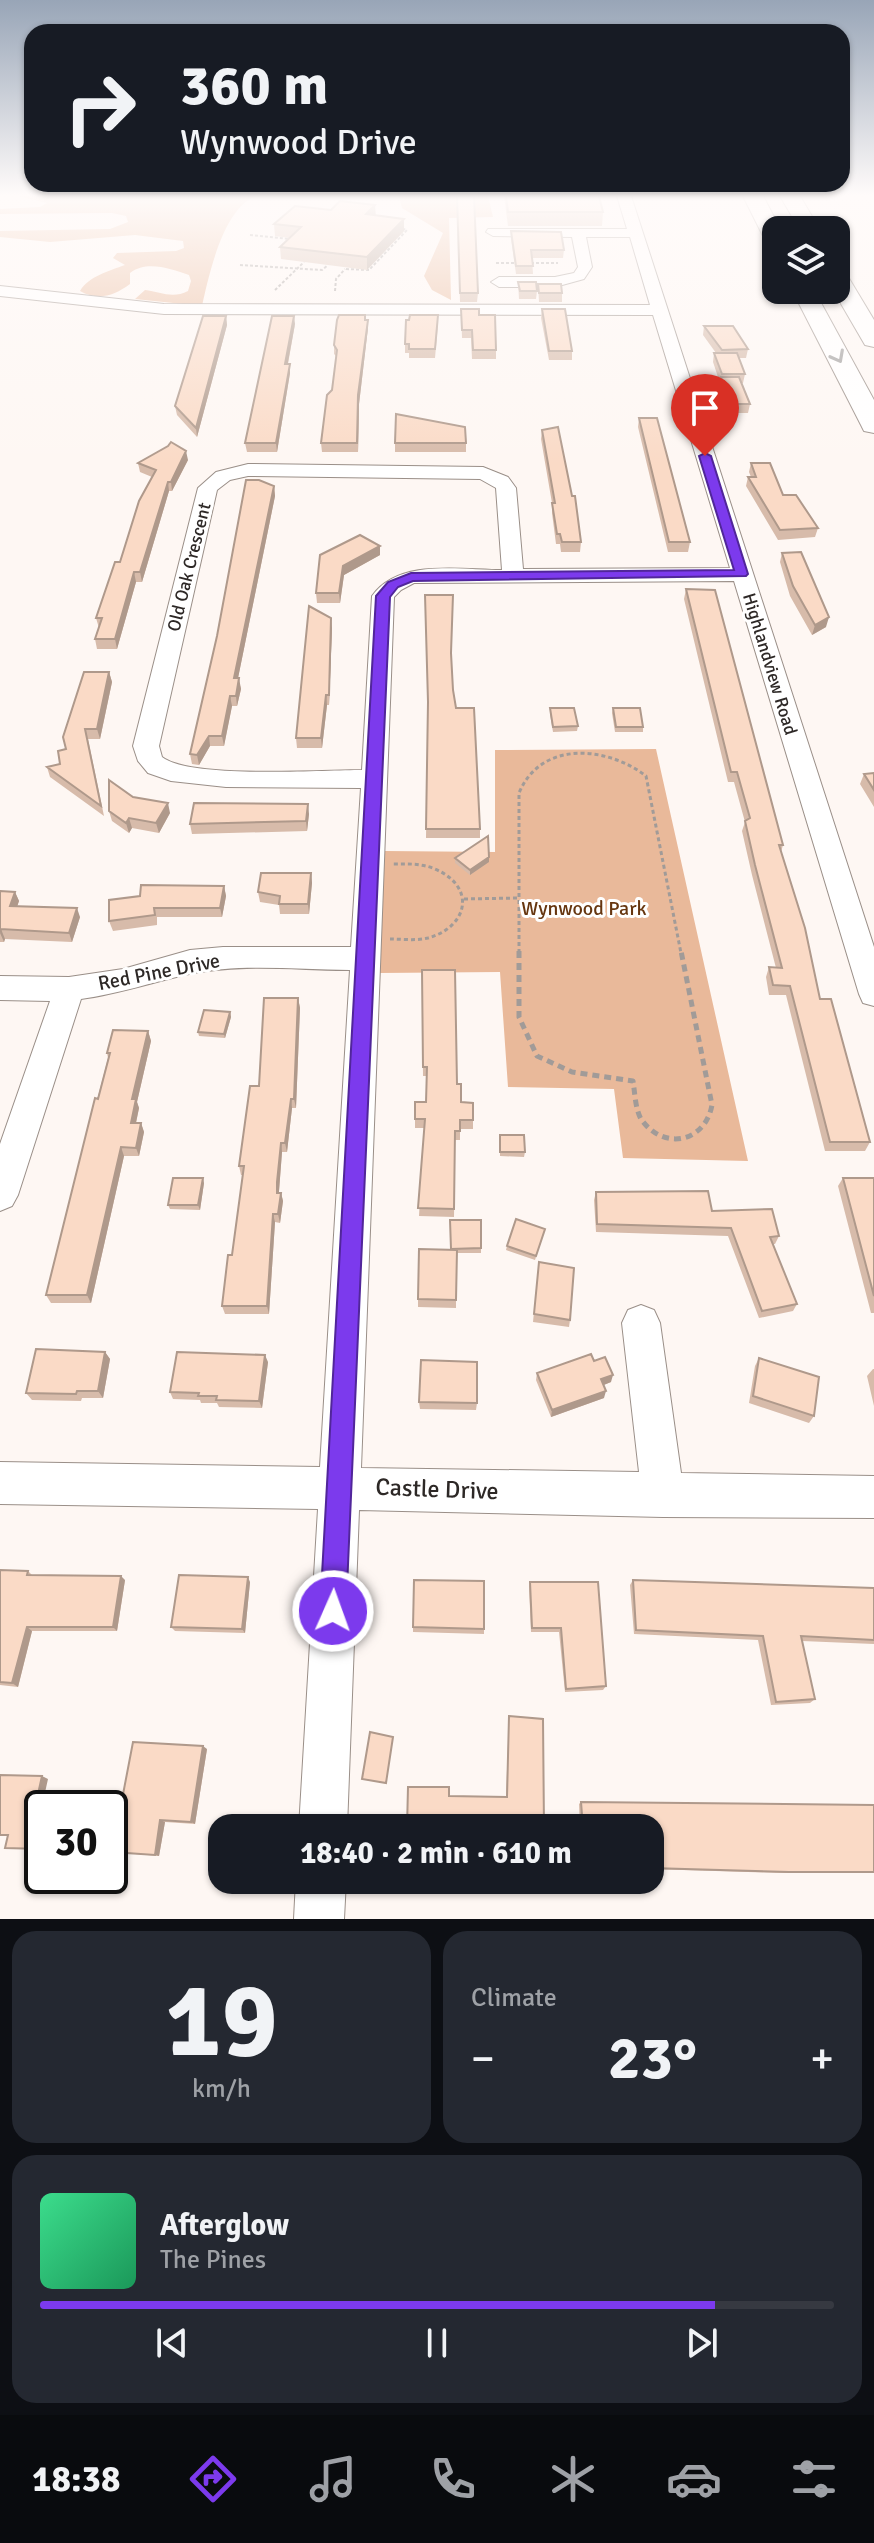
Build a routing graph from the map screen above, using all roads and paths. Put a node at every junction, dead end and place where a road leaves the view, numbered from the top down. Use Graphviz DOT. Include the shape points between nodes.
graph roads {
  1 [pos="280,286"];
  2 [pos="335,286"];
  3 [pos="499,286"];
  4 [pos="651,286"];
  5 [pos="275,290"];
  6 [pos="0,291"];
  7 [pos="335,291"];
  8 [pos="850,299"];
  9 [pos="810,304"];
  10 [pos="501,310"];
  11 [pos="659,310"];
  12 [pos="874,340"];
  13 [pos="874,425"];
  14 [pos="513,574"];
  15 [pos="742,574"];
  16 [pos="375,779"];
  17 [pos="371,866"];
  18 [pos="517,898"];
  19 [pos="463,899"];
  20 [pos="367,949"];
  21 [pos="0,988"];
  22 [pos="69,989"];
  23 [pos="874,994"];
  24 [pos="0,1195"];
  25 [pos="641,1323"];
  26 [pos="0,1483"];
  27 [pos="338,1487"];
  28 [pos="663,1496"];
  29 [pos="874,1497"];
  30 [pos="324,1814"];
  31 [pos="320,1894"];
  32 [pos="319,1919"];
  1 -- 5 [label="path"];
  2 -- 7 [label="path"];
  3 -- 10 [label="street"];
  4 -- 11 [label="street, Highlandview Road"];
  6 -- 10 [label="street" via="164,309"];
  8 -- 12 [label="highway"];
  9 -- 13 [label="highway, one-way"];
  10 -- 11 [label="street"];
  11 -- 15 [label="street, Highlandview Road"];
  14 -- 15 [label="street"];
  14 -- 16 [label="street" via="411,577 383,596"];
  14 -- 16 [label="street, Old Oak Crescent" via="506,488 483,473 248,470 223,476 208,488 146,746 149,759 158,769 196,777"];
  15 -- 23 [label="street, Highlandview Road"];
  16 -- 17 [label="street"];
  17 -- 19 [label="path" via="425,863 450,876"];
  17 -- 20 [label="street"];
  18 -- 18 [label="path" via="519,1017 537,1056 572,1072 633,1081 640,1117 669,1137 703,1132 712,1120 712,1105 646,776 607,754 563,754 528,774 519,793"];
  18 -- 19 [label="path"];
  19 -- 20 [label="path" via="456,921 442,933"];
  20 -- 22 [label="street, Red Pine Drive" via="190,962"];
  20 -- 27 [label="street"];
  21 -- 22 [label="street, Red Pine Drive"];
  22 -- 24 [label="street"];
  25 -- 28 [label="street"];
  26 -- 27 [label="street, Castle Drive"];
  27 -- 28 [label="street, Castle Drive"];
  27 -- 30 [label="street"];
  28 -- 29 [label="street, Castle Drive"];
  31 -- 32 [label="street"];
}
